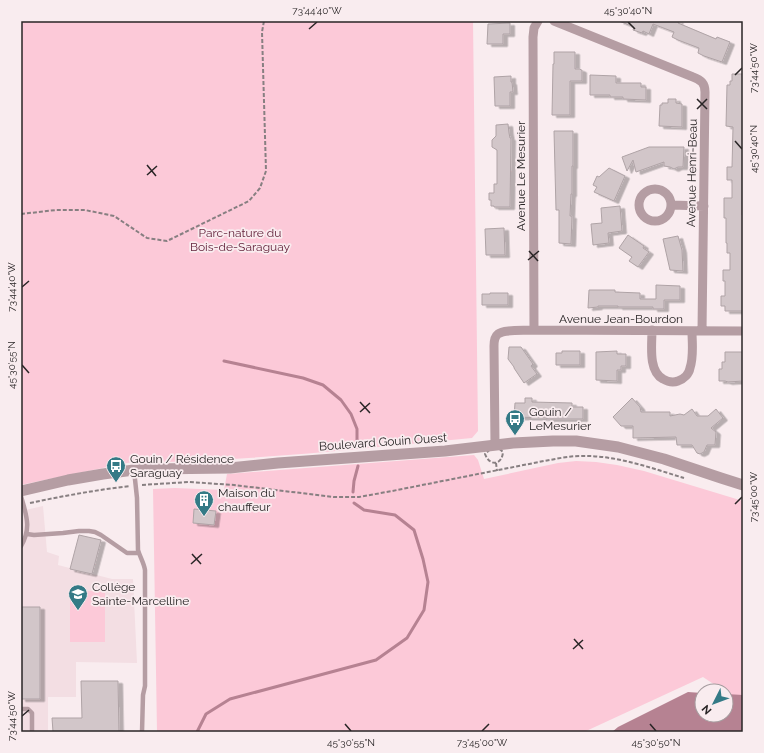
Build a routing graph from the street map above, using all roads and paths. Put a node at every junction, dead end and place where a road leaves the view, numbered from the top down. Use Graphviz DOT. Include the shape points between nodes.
graph roads {
  1 [pos="264,21"];
  2 [pos="537,21"];
  3 [pos="554,21"];
  4 [pos="671,205"];
  5 [pos="704,206"];
  6 [pos="21,214"];
  7 [pos="534,330"];
  8 [pos="652,330"];
  9 [pos="697,331"];
  10 [pos="743,331"];
  11 [pos="499,448"];
  12 [pos="485,454"];
  13 [pos="496,463"];
  14 [pos="134,470"];
  15 [pos="497,471"];
  16 [pos="689,479"];
  17 [pos="152,484"];
  18 [pos="743,484"];
  19 [pos="122,487"];
  20 [pos="21,491"];
  21 [pos="21,496"];
  22 [pos="31,503"];
  23 [pos="27,534"];
  24 [pos="21,546"];
  25 [pos="138,553"];
  26 [pos="21,709"];
  27 [pos="32,732"];
  28 [pos="142,732"];
  1 -- 6 [label="path" via="262,32 266,171 260,188 249,201 167,241 147,238 114,216 85,210"];
  2 -- 7 [label="street, Avenue Le Mesurier" via="533,37"];
  3 -- 5 [label="street, Avenue Henri-Beau" via="703,83"];
  4 -- 5 [label="street"];
  5 -- 9 [label="street, Avenue Henri-Beau"];
  7 -- 8 [label="street, Avenue Jean-Bourdon"];
  7 -- 11 [label="street, Avenue Jean-Bourdon" via="505,331 495,338"];
  8 -- 9 [label="street, Avenue Jean-Bourdon"];
  8 -- 9 [label="street, Avenue Henri-Beau" via="654,370 657,375 670,382 680,380 688,374"];
  9 -- 10 [label="street, Avenue Jean-Bourdon"];
  11 -- 13 [label="path" via="502,458"];
  11 -- 14 [label="street, Boulevard Gouin Ouest" via="230,468"];
  11 -- 18 [label="street, Boulevard Gouin Ouest" via="513,443 553,441 609,445"];
  12 -- 13 [label="path" via="489,461"];
  13 -- 15 [label="path"];
  14 -- 20 [label="street, Boulevard Gouin Ouest" via="68,480"];
  14 -- 25 [label="lane"];
  15 -- 16 [label="path" via="562,458 593,456 635,463"];
  15 -- 17 [label="path" via="392,492 352,497 234,485 182,482"];
  19 -- 22 [label="path"];
  21 -- 23 [label="lane" via="28,526"];
  23 -- 24 [label="lane"];
  23 -- 25 [label="lane" via="95,532 127,553"];
  25 -- 28 [label="lane" via="144,570 145,686"];
  26 -- 27 [label="lane" via="28,709 32,713"];
}
